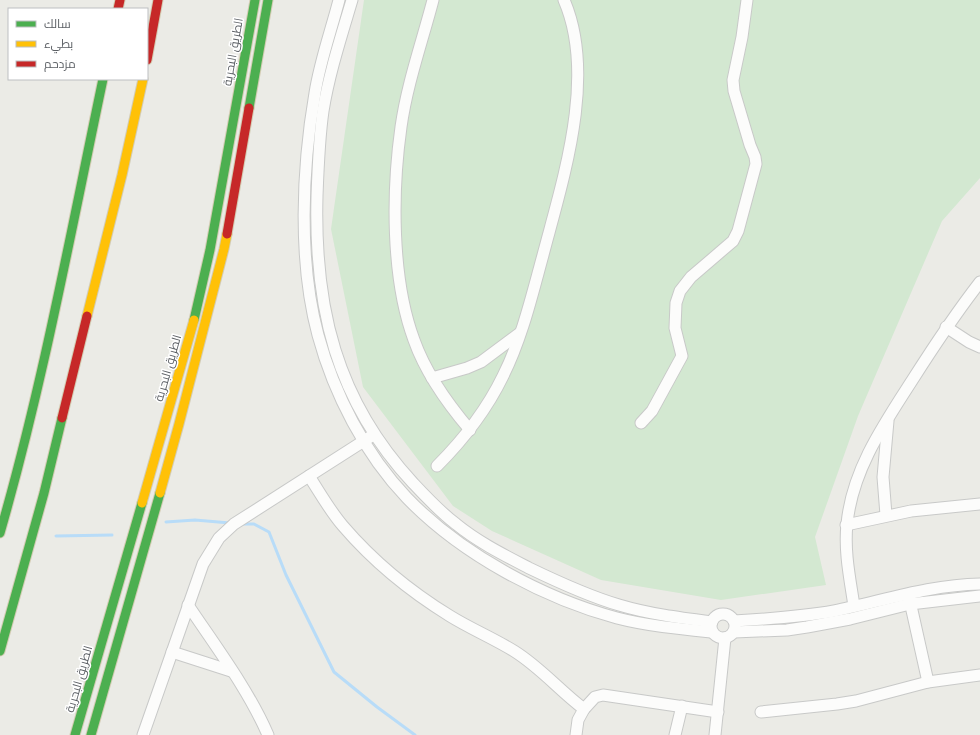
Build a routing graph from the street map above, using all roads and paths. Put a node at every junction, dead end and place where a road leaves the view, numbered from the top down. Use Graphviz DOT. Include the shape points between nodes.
graph roads {
  1 [pos="158,0"];
  2 [pos="255,0"];
  3 [pos="268,0"];
  4 [pos="340,0"];
  5 [pos="352,0"];
  6 [pos="433,0"];
  7 [pos="564,0"];
  8 [pos="747,0"];
  9 [pos="148,55"];
  10 [pos="103,80"];
  11 [pos="143,80"];
  12 [pos="980,282"];
  13 [pos="946,327"];
  14 [pos="520,333"];
  15 [pos="980,347"];
  16 [pos="432,378"];
  17 [pos="889,416"];
  18 [pos="641,423"];
  19 [pos="470,430"];
  20 [pos="369,438"];
  21 [pos="437,466"];
  22 [pos="309,476"];
  23 [pos="980,504"];
  24 [pos="886,516"];
  25 [pos="846,525"];
  26 [pos="0,533"];
  27 [pos="980,584"];
  28 [pos="980,596"];
  29 [pos="909,598"];
  30 [pos="188,605"];
  31 [pos="854,606"];
  32 [pos="712,627"];
  33 [pos="731,630"];
  34 [pos="0,651"];
  35 [pos="172,652"];
  36 [pos="232,671"];
  37 [pos="980,675"];
  38 [pos="928,682"];
  39 [pos="682,706"];
  40 [pos="584,709"];
  41 [pos="718,712"];
  42 [pos="761,712"];
  43 [pos="75,735"];
  44 [pos="91,735"];
  45 [pos="143,735"];
  46 [pos="268,735"];
  47 [pos="576,735"];
  48 [pos="675,735"];
  49 [pos="715,735"];
  1 -- 9 [label="main road"];
  2 -- 43 [label="main road, الطريق البحرية" via="210,250 190,336"];
  3 -- 44 [label="main road, الطريق البحرية" via="224,250 180,424"];
  4 -- 20 [label="street" via="321,62 315,93 305,178 305,238 313,311 323,353 338,392"];
  5 -- 20 [label="street" via="329,81 323,114 318,172 318,250 332,342"];
  6 -- 16 [label="street" via="401,126 395,204 398,271 407,320"];
  7 -- 14 [label="street" via="572,22 577,61 576,112 550,226"];
  8 -- 18 [label="street" via="733,80 741,116 756,157 753,177 738,231 732,240 690,277 680,291 676,303 675,328 682,356 652,411"];
  10 -- 26 [label="main road" via="52,319 13,488"];
  11 -- 34 [label="main road" via="122,176 44,493"];
  12 -- 13 [label="street"];
  13 -- 15 [label="street"];
  13 -- 17 [label="street"];
  14 -- 16 [label="street" via="481,362"];
  14 -- 19 [label="street" via="504,375"];
  16 -- 19 [label="street" via="453,411"];
  17 -- 24 [label="street" via="883,477"];
  17 -- 25 [label="street" via="857,478"];
  19 -- 21 [label="street"];
  20 -- 22 [label="street"];
  20 -- 32 [label="street" via="384,470 408,499 440,528 507,573 559,597 617,618 645,624"];
  22 -- 30 [label="street" via="234,524 218,538 203,564"];
  22 -- 40 [label="street" via="343,526 394,576 435,606 514,651"];
  23 -- 24 [label="street"];
  24 -- 25 [label="street"];
  25 -- 31 [label="street"];
  27 -- 29 [label="street" via="948,586"];
  28 -- 29 [label="street"];
  29 -- 31 [label="street"];
  29 -- 33 [label="street" via="850,619 807,627 787,630"];
  29 -- 38 [label="street"];
  30 -- 35 [label="street"];
  30 -- 36 [label="street"];
  31 -- 33 [label="street"];
  32 -- 33 [label="street" via="716,636 720,638"];
  32 -- 33 [label="street" via="714,618 723,614 732,617"];
  33 -- 41 [label="street"];
  35 -- 36 [label="street"];
  35 -- 45 [label="street"];
  36 -- 46 [label="street"];
  37 -- 38 [label="street"];
  38 -- 42 [label="street" via="850,702"];
  39 -- 40 [label="street" via="599,695"];
  39 -- 41 [label="street"];
  39 -- 48 [label="street"];
  40 -- 47 [label="street" via="578,720"];
  41 -- 49 [label="street"];
}
